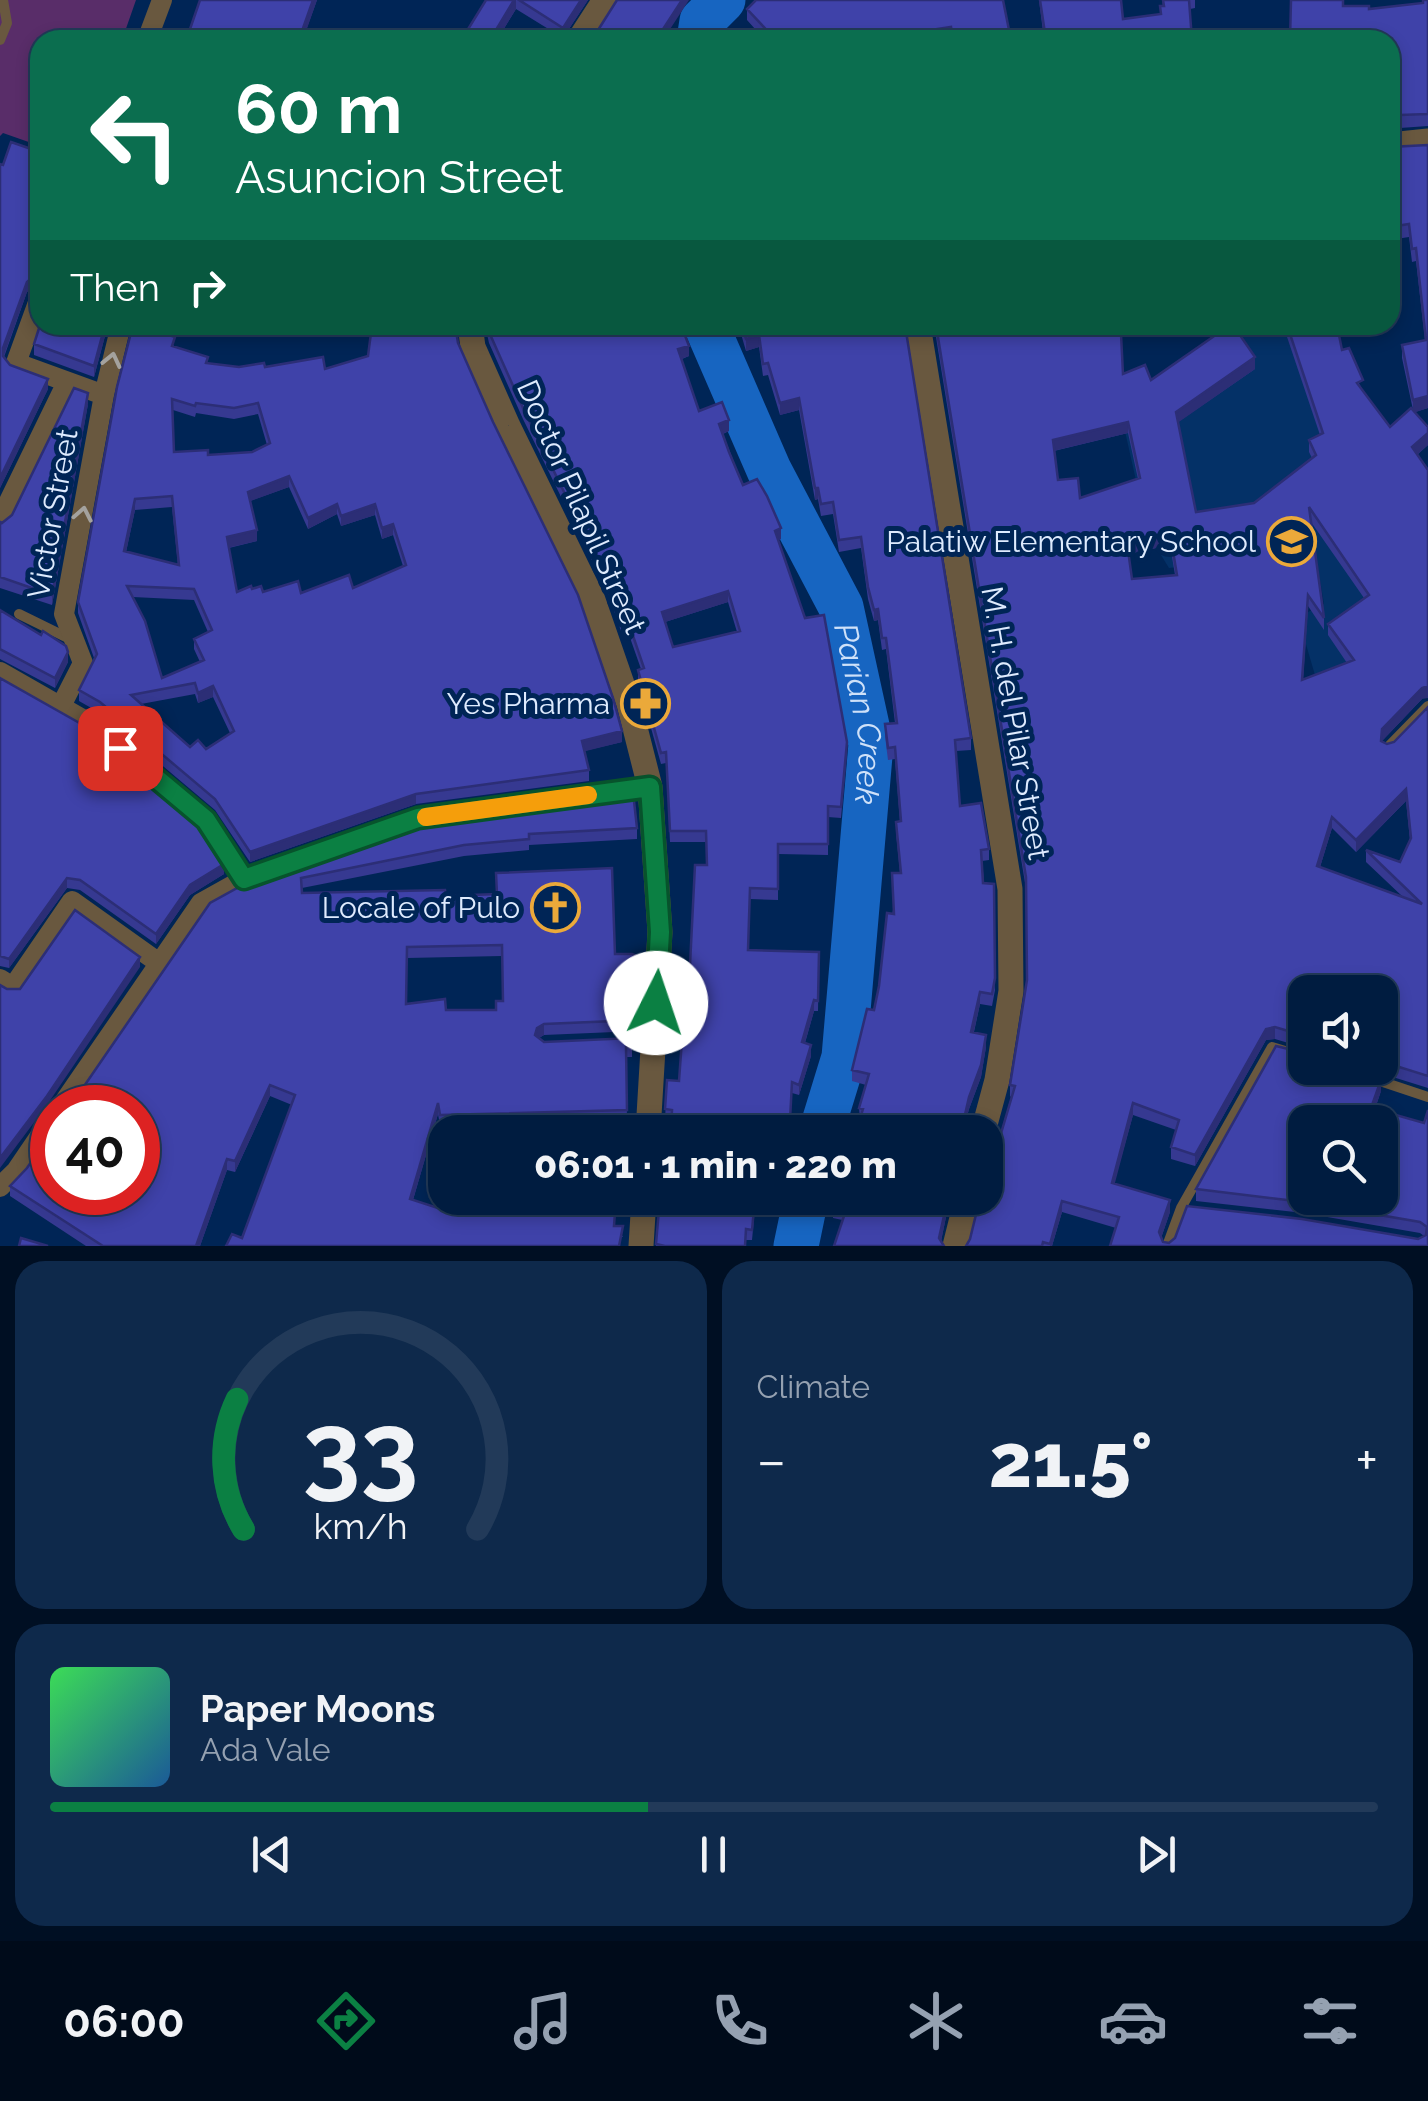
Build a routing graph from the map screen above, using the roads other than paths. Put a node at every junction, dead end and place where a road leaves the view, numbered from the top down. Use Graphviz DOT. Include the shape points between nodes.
graph roads {
  1 [pos="2,0"];
  2 [pos="162,0"];
  3 [pos="606,0"];
  4 [pos="150,30"];
  5 [pos="586,30"];
  6 [pos="0,40"];
  7 [pos="1428,141"];
  8 [pos="1400,144"];
  9 [pos="30,322"];
  10 [pos="119,335"];
  11 [pos="471,335"];
  12 [pos="920,335"];
  13 [pos="67,382"];
  14 [pos="104,395"];
  15 [pos="0,520"];
  16 [pos="19,614"];
  17 [pos="76,642"];
  18 [pos="0,672"];
  19 [pos="61,706"];
  20 [pos="1428,706"];
  21 [pos="1388,747"];
  22 [pos="650,787"];
  23 [pos="244,879"];
  24 [pos="159,964"];
  25 [pos="0,979"];
  26 [pos="1288,1052"];
  27 [pos="76,1085"];
  28 [pos="1393,1085"];
  29 [pos="1428,1096"];
  30 [pos="648,1115"];
  31 [pos="987,1115"];
  32 [pos="30,1150"];
  33 [pos="0,1187"];
  34 [pos="1181,1208"];
  35 [pos="1198,1210"];
  36 [pos="643,1215"];
  37 [pos="962,1215"];
  38 [pos="641,1246"];
  39 [pos="954,1246"];
  40 [pos="1166,1246"];
  1 -- 6 [label="lane" via="7,12"];
  2 -- 4 [label="street"];
  3 -- 5 [label="street"];
  7 -- 8 [label="street"];
  9 -- 13 [label="street" via="15,360"];
  14 -- 10 [label="street, Victor Street, one-way"];
  11 -- 22 [label="street, Doctor Pilapil Street" via="593,600 630,704"];
  12 -- 31 [label="street, M. H. del Pilar Street" via="1010,888 1011,991"];
  13 -- 14 [label="street"];
  13 -- 15 [label="street"];
  17 -- 14 [label="street, Victor Street, one-way" via="64,614"];
  16 -- 17 [label="lane"];
  17 -- 19 [label="street, Victor Street" via="83,663"];
  18 -- 19 [label="street"];
  19 -- 23 [label="street" via="206,820"];
  20 -- 21 [label="lane"];
  22 -- 23 [label="street" via="418,818"];
  22 -- 30 [label="street, Doctor Pilapil Street" via="660,932"];
  23 -- 24 [label="street" via="200,903"];
  24 -- 25 [label="street" via="72,901 14,987"];
  24 -- 27 [label="street"];
  26 -- 34 [label="lane" via="1272,1047"];
  28 -- 29 [label="lane"];
  32 -- 33 [label="street"];
  34 -- 35 [label="lane"];
  34 -- 40 [label="lane"];
  36 -- 38 [label="street"];
  37 -- 39 [label="street"];
}
